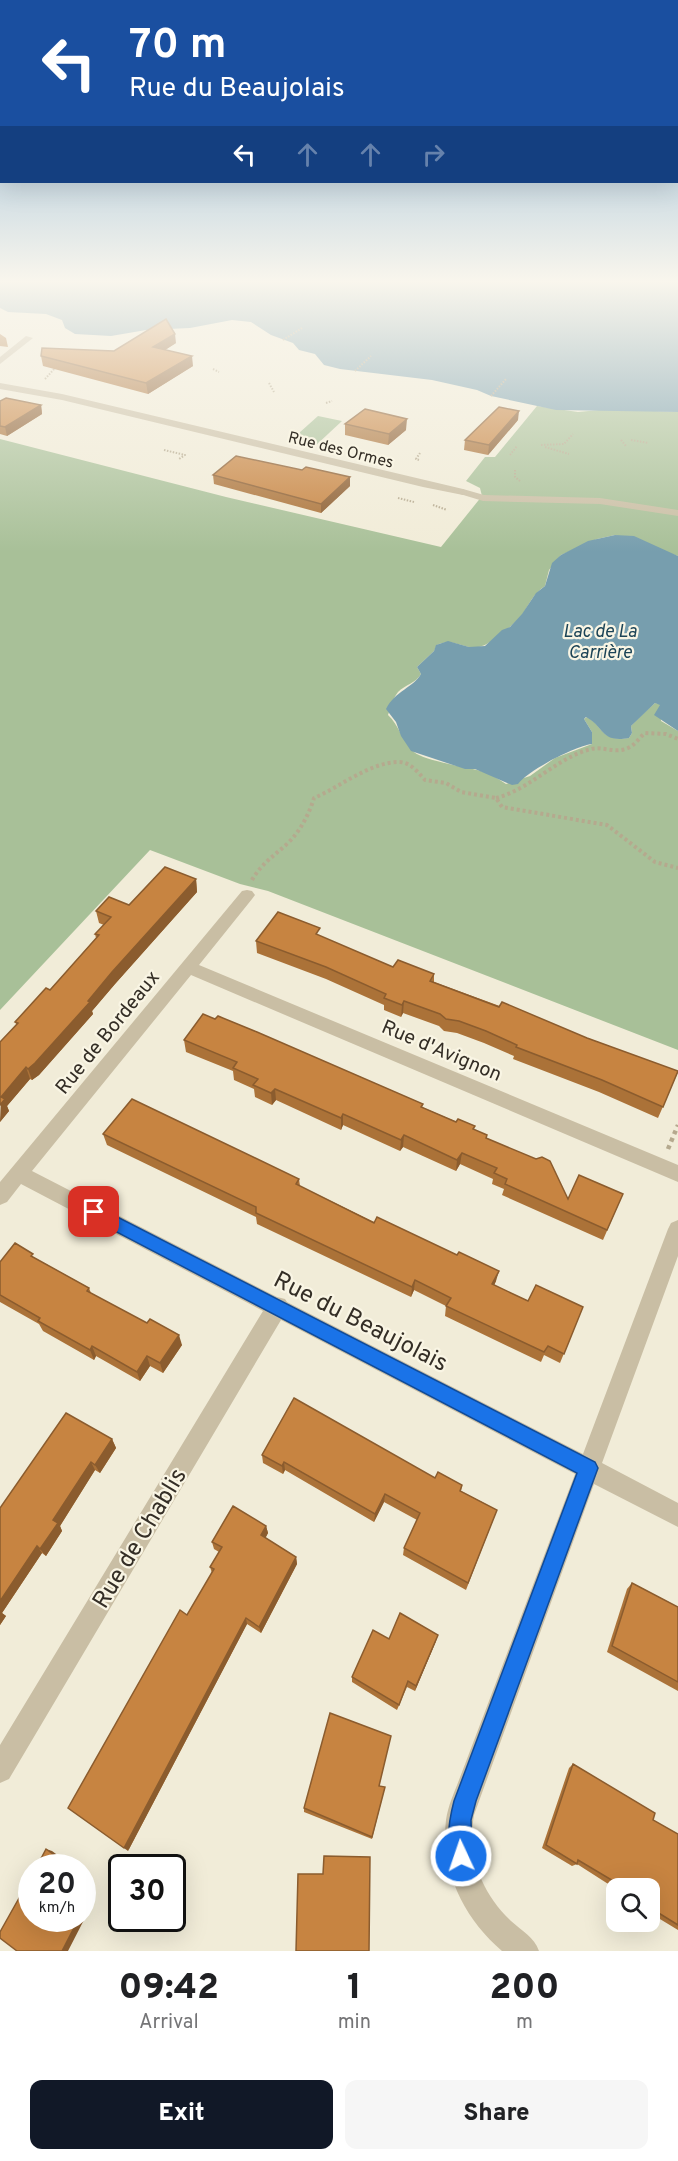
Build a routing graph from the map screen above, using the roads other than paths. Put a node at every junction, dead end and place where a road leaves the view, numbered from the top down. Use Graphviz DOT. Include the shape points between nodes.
graph roads {
  1 [pos="0,386"];
  2 [pos="463,492"];
  3 [pos="678,513"];
  4 [pos="247,895"];
  5 [pos="189,967"];
  6 [pos="19,1174"];
  7 [pos="678,1174"];
  8 [pos="0,1196"];
  9 [pos="678,1229"];
  10 [pos="278,1306"];
  11 [pos="588,1468"];
  12 [pos="678,1515"];
  13 [pos="0,1770"];
  14 [pos="525,1951"];
  1 -- 2 [label="street, Rue des Ormes" via="62,397"];
  2 -- 3 [label="lane, Rue des Ormes" via="483,498 600,501"];
  4 -- 5 [label="street, Rue de Bordeaux"];
  5 -- 6 [label="street, Rue de Bordeaux"];
  5 -- 7 [label="street, Rue d'Avignon"];
  6 -- 8 [label="street, Rue de Bordeaux"];
  6 -- 10 [label="street, Rue du Beaujolais"];
  9 -- 11 [label="street"];
  10 -- 11 [label="street, Rue du Beaujolais"];
  10 -- 13 [label="street, Rue de Chablis"];
  11 -- 12 [label="street, Rue du Beaujolais"];
  11 -- 14 [label="street" via="460,1820 461,1856 471,1895 495,1925"];
}
